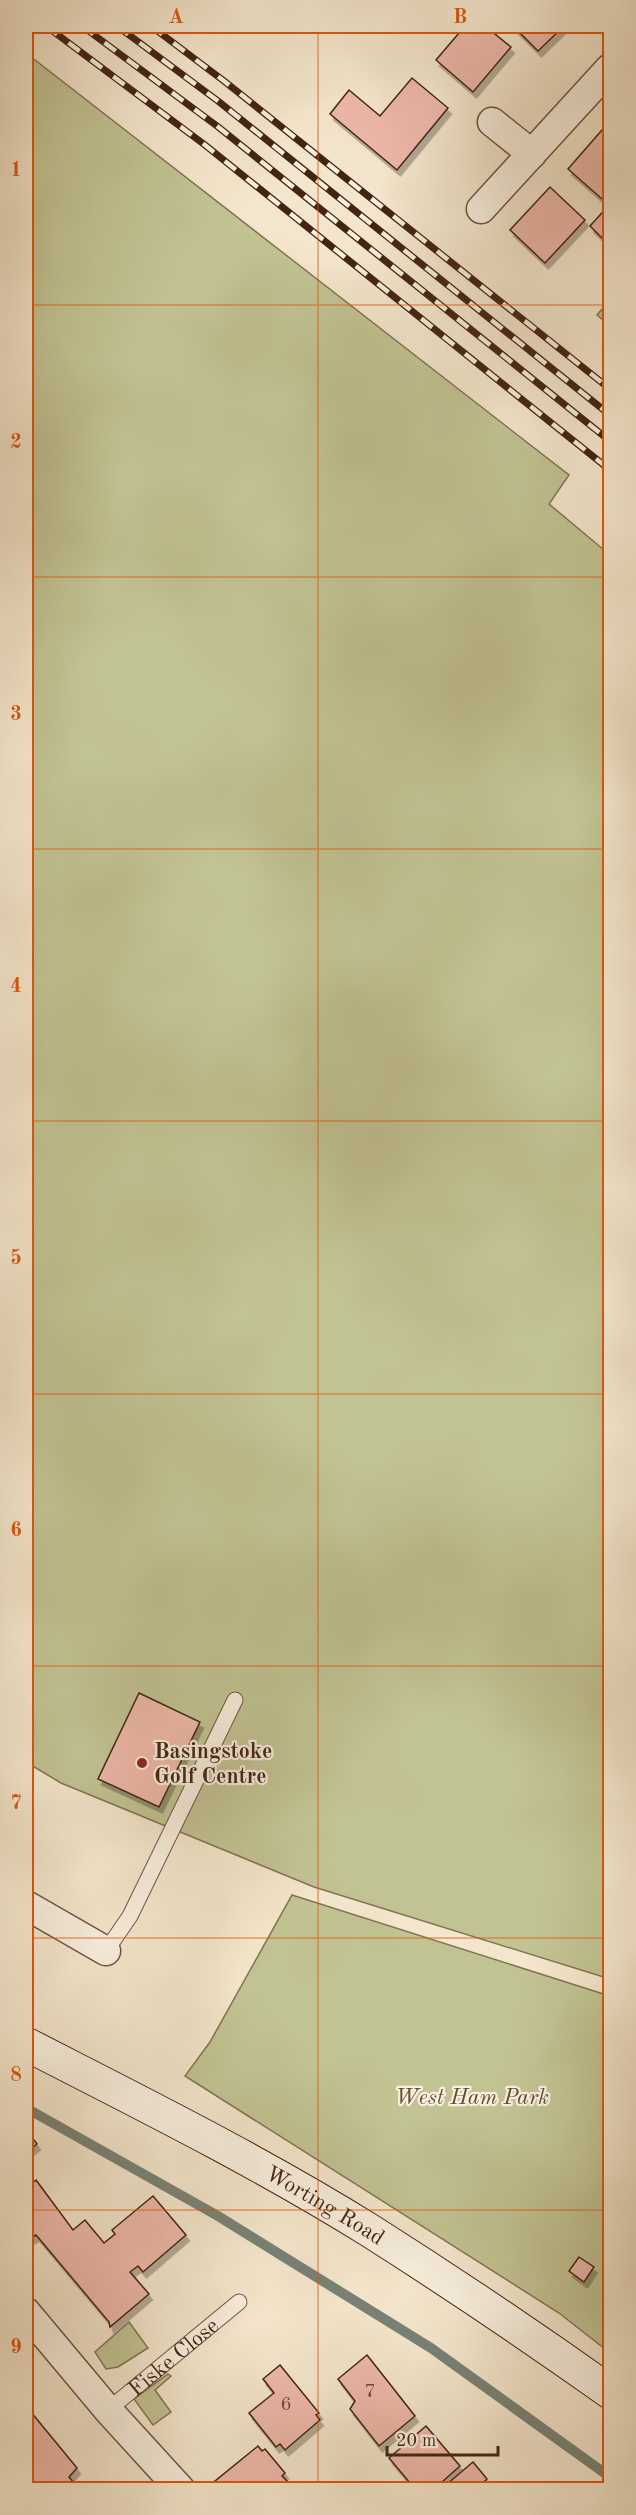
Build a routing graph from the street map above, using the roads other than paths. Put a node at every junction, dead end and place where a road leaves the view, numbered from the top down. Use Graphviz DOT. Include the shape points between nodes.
graph roads {
  1 [pos="610,68"];
  2 [pos="492,122"];
  3 [pos="532,154"];
  4 [pos="481,209"];
  5 [pos="235,1700"];
  6 [pos="26,1905"];
  7 [pos="106,1951"];
  8 [pos="26,2044"];
  9 [pos="238,2302"];
  10 [pos="26,2312"];
  11 [pos="610,2392"];
  12 [pos="108,2410"];
  13 [pos="182,2490"];
  1 -- 3 [label="street"];
  2 -- 3 [label="street"];
  3 -- 4 [label="street"];
  5 -- 7 [label="lane" via="130,1916"];
  6 -- 7 [label="street"];
  8 -- 11 [label="main road, Worting Road" via="258,2166 367,2229 507,2319"];
  9 -- 12 [label="lane, Fiske Close"];
  10 -- 12 [label="street, Fiske Close"];
  12 -- 13 [label="street, Fiske Close"];
}
